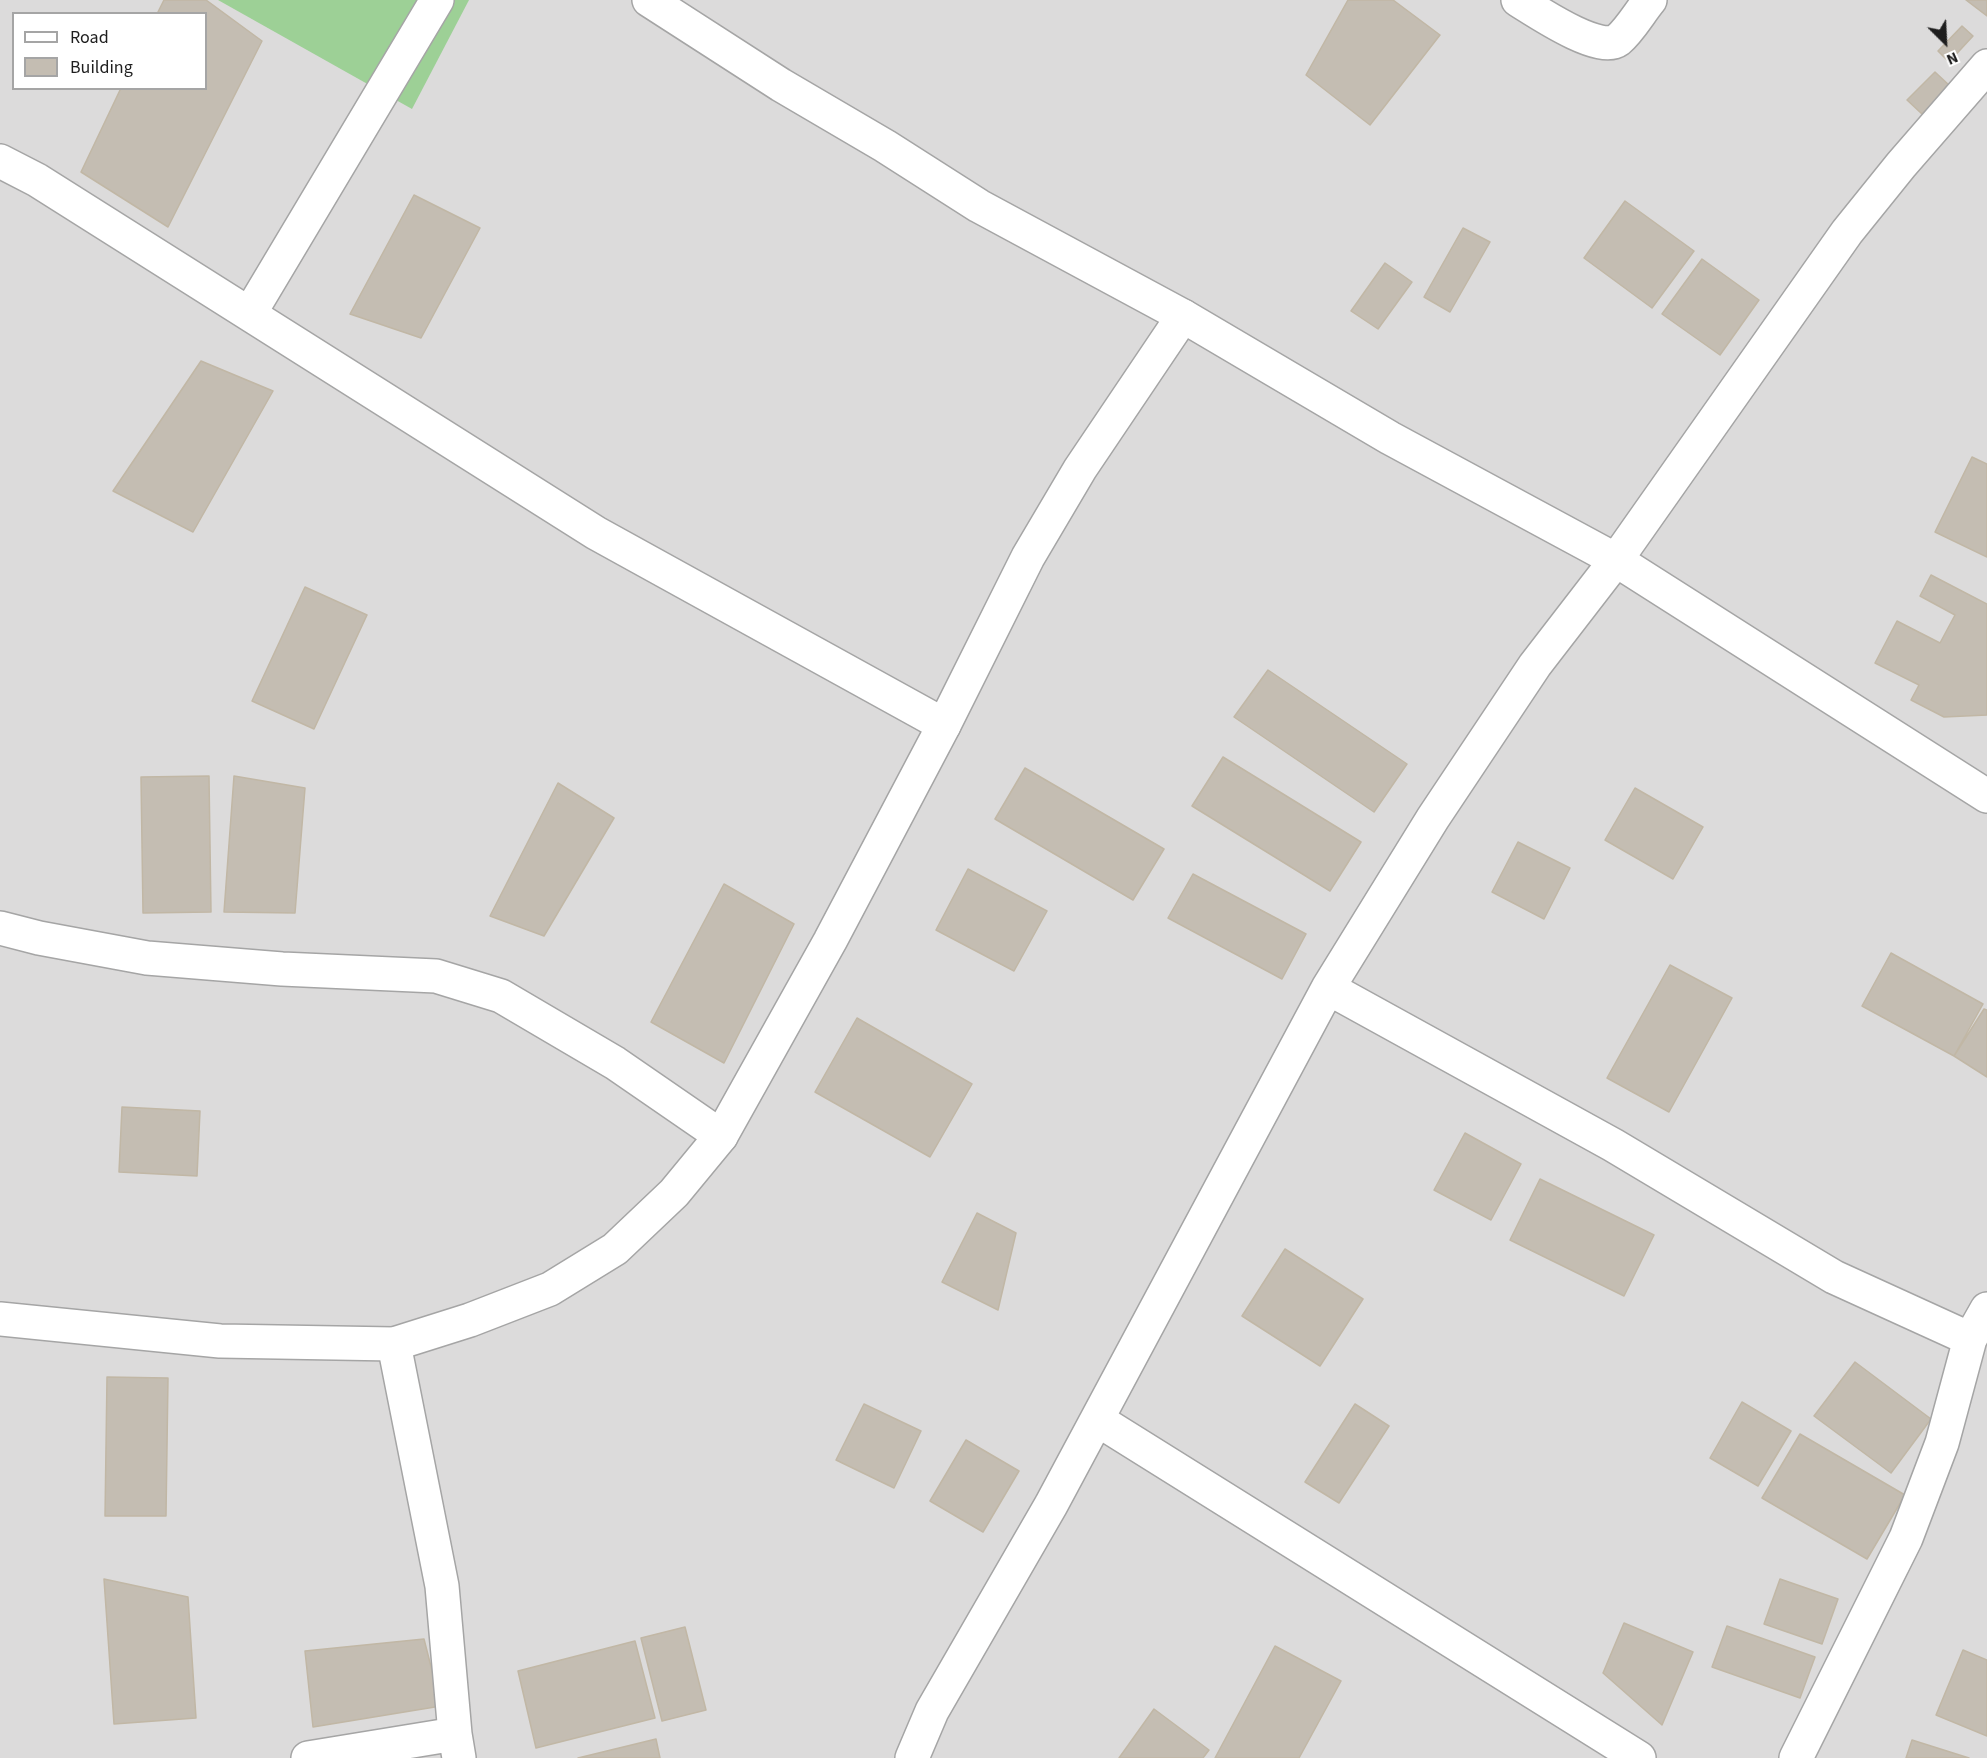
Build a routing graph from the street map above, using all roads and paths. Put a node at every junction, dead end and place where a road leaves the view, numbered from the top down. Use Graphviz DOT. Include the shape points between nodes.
graph roads {
  1 [pos="437,0"];
  2 [pos="649,0"];
  3 [pos="1518,0"];
  4 [pos="1650,0"];
  5 [pos="1987,66"];
  6 [pos="0,161"];
  7 [pos="250,313"];
  8 [pos="1183,316"];
  9 [pos="1616,560"];
  10 [pos="944,725"];
  11 [pos="1987,796"];
  12 [pos="0,928"];
  13 [pos="1328,988"];
  14 [pos="721,1136"];
  15 [pos="1987,1309"];
  16 [pos="0,1319"];
  17 [pos="1970,1339"];
  18 [pos="394,1344"];
  19 [pos="1098,1420"];
  20 [pos="457,1746"];
  21 [pos="308,1758"];
  22 [pos="912,1758"];
  23 [pos="1639,1758"];
  24 [pos="1796,1758"];
  1 -- 7 [label="street"];
  2 -- 8 [label="street" via="979,206"];
  3 -- 4 [label="street" via="1554,22 1607,44 1617,41"];
  5 -- 9 [label="street" via="1847,232"];
  6 -- 7 [label="street"];
  7 -- 10 [label="street" via="596,533"];
  8 -- 9 [label="street" via="1390,438"];
  8 -- 10 [label="street" via="1080,469"];
  9 -- 11 [label="street"];
  9 -- 13 [label="street" via="1535,665 1433,818"];
  10 -- 14 [label="street"];
  12 -- 14 [label="street" via="147,958 436,976 501,996 615,1063"];
  13 -- 17 [label="street" via="1613,1145 1834,1277"];
  13 -- 19 [label="street"];
  14 -- 18 [label="street" via="674,1193 615,1249 550,1290"];
  15 -- 17 [label="street"];
  16 -- 18 [label="street" via="220,1341"];
  17 -- 24 [label="street" via="1942,1443 1906,1538"];
  18 -- 20 [label="street" via="442,1586"];
  19 -- 22 [label="street" via="932,1711"];
  19 -- 23 [label="street"];
  20 -- 21 [label="street"];
}
